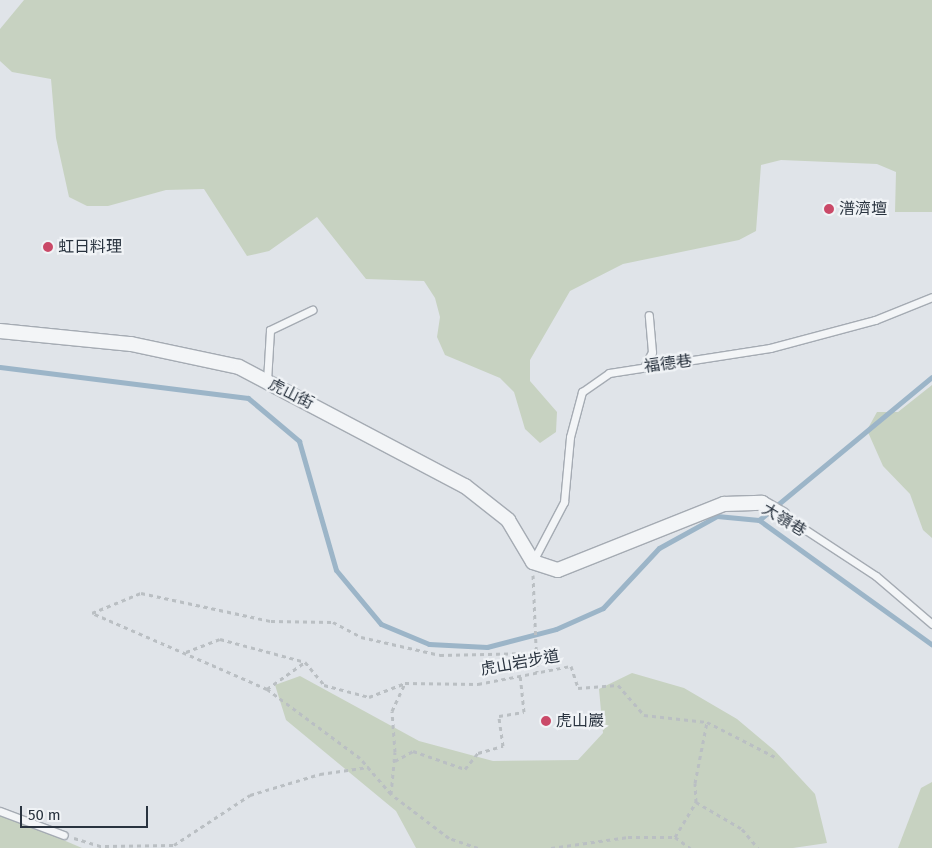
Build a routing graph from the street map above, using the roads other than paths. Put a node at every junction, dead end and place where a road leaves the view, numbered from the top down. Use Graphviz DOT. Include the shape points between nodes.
graph roads {
  1 [pos="932,297"];
  2 [pos="312,310"];
  3 [pos="649,315"];
  4 [pos="0,331"];
  5 [pos="644,367"];
  6 [pos="267,382"];
  7 [pos="783,515"];
  8 [pos="533,562"];
  9 [pos="932,624"];
  10 [pos="0,811"];
  11 [pos="64,835"];
  1 -- 5 [label="lane, 福德巷" via="875,320 770,348"];
  2 -- 6 [label="lane" via="270,330"];
  3 -- 5 [label="lane" via="652,352"];
  4 -- 6 [label="street, 虎山街" via="131,344 239,367"];
  5 -- 8 [label="lane, 福德巷" via="609,373 582,392 570,437 564,502"];
  6 -- 8 [label="street, 虎山街" via="465,486 508,520"];
  7 -- 8 [label="street, 大嶺巷" via="762,504 724,504 581,564 558,570"];
  7 -- 9 [label="lane, 大嶺巷" via="876,576"];
  10 -- 11 [label="lane"];
}
